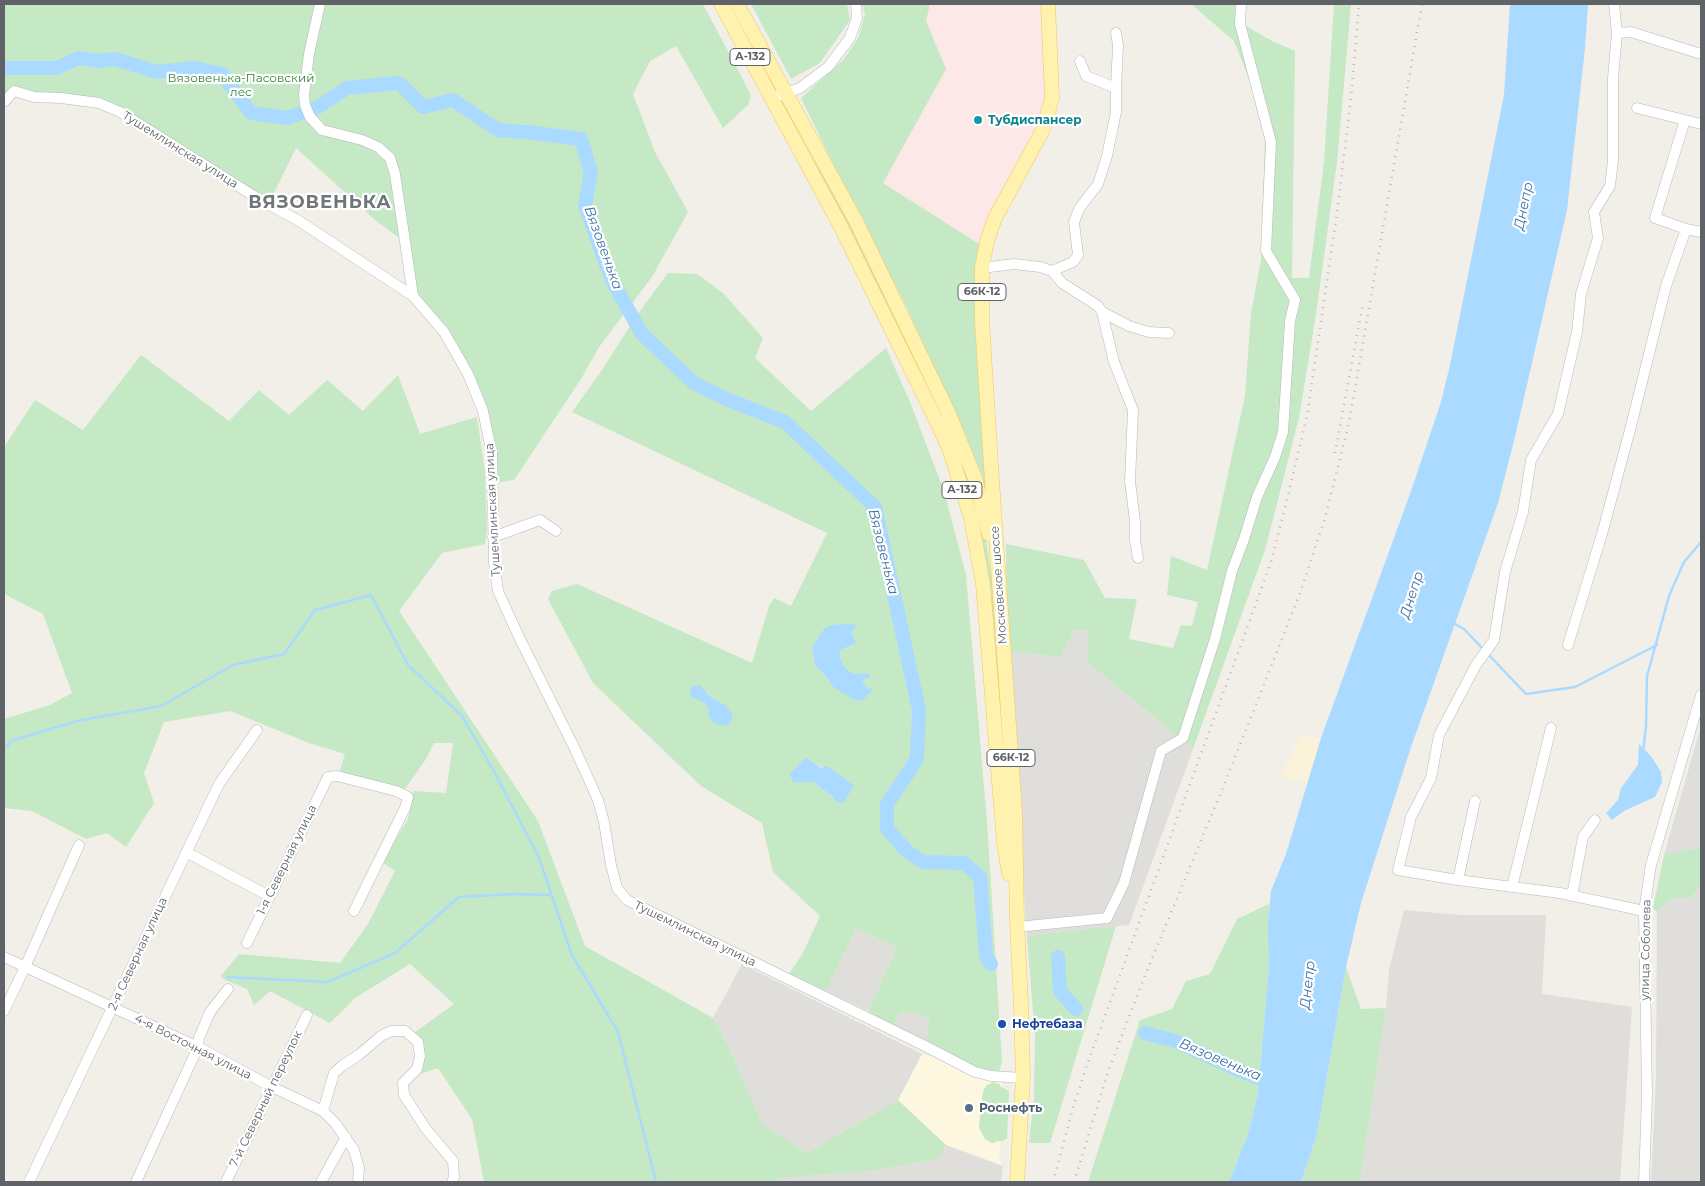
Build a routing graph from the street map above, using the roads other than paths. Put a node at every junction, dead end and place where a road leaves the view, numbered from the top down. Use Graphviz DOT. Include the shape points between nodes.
graph roads {
  1 [pos="320,4"];
  2 [pos="721,4"];
  3 [pos="737,4"];
  4 [pos="856,4"];
  5 [pos="1048,4"];
  6 [pos="1241,4"];
  7 [pos="1614,4"];
  8 [pos="1116,33"];
  9 [pos="1617,33"];
  10 [pos="1701,54"];
  11 [pos="1080,61"];
  12 [pos="1116,88"];
  13 [pos="786,94"];
  14 [pos="772,98"];
  15 [pos="4,102"];
  16 [pos="1637,108"];
  17 [pos="1685,120"];
  18 [pos="1701,124"];
  19 [pos="1686,229"];
  20 [pos="1701,232"];
  21 [pos="982,268"];
  22 [pos="1052,271"];
  23 [pos="413,296"];
  24 [pos="1102,312"];
  25 [pos="1169,333"];
  26 [pos="556,531"];
  27 [pos="493,537"];
  28 [pos="1138,558"];
  29 [pos="1001,596"];
  30 [pos="1568,645"];
  31 [pos="1701,695"];
  32 [pos="1551,728"];
  33 [pos="257,730"];
  34 [pos="1475,801"];
  35 [pos="1595,820"];
  36 [pos="79,845"];
  37 [pos="186,852"];
  38 [pos="1458,880"];
  39 [pos="1512,887"];
  40 [pos="269,896"];
  41 [pos="1572,896"];
  42 [pos="354,911"];
  43 [pos="1644,911"];
  44 [pos="1017,924"];
  45 [pos="247,943"];
  46 [pos="4,957"];
  47 [pos="26,967"];
  48 [pos="228,989"];
  49 [pos="113,1007"];
  50 [pos="4,1011"];
  51 [pos="307,1015"];
  52 [pos="198,1048"];
  53 [pos="1023,1078"];
  54 [pos="272,1087"];
  55 [pos="323,1111"];
  56 [pos="346,1137"];
  57 [pos="29,1182"];
  58 [pos="136,1182"];
  59 [pos="226,1182"];
  60 [pos="321,1182"];
  61 [pos="358,1182"];
  62 [pos="452,1182"];
  63 [pos="1017,1182"];
  64 [pos="1644,1182"];
  1 -- 23 [label="street" via="309,54 305,105 310,117 322,130 362,140 378,147 390,158 396,174"];
  2 -- 14 [label="main road, А-132"];
  3 -- 13 [label="main road, А-132"];
  4 -- 13 [label="street" via="857,18 850,38 840,52 828,67 800,88"];
  5 -- 21 [label="main road, Московское шоссе / 66К-12" via="1050,106 1043,130 995,218"];
  6 -- 44 [label="street" via="1240,24 1271,142 1266,251 1295,300 1290,321 1283,432 1232,571 1183,738 1161,751 1124,883 1106,918"];
  7 -- 9 [label="street"];
  8 -- 12 [label="street"];
  9 -- 10 [label="street" via="1630,32"];
  9 -- 38 [label="street" via="1610,186 1594,212 1598,238 1581,294 1577,332 1558,414 1531,460 1523,512 1505,572 1494,640 1476,664 1439,735 1430,778 1411,817 1398,870"];
  11 -- 12 [label="street" via="1086,76"];
  12 -- 22 [label="street" via="1116,112 1103,170 1074,222 1078,255 1073,262"];
  13 -- 14 [label="street"];
  13 -- 29 [label="main road, А-132" via="856,221 961,442 983,506"];
  14 -- 44 [label="main road, А-132" via="905,354 949,448 961,486 984,584 1004,842"];
  15 -- 23 [label="street, Тушемлинская улица" via="14,91 34,97 98,103 120,112 299,221"];
  16 -- 17 [label="street"];
  17 -- 18 [label="street"];
  17 -- 19 [label="street" via="1654,218"];
  19 -- 20 [label="street"];
  19 -- 30 [label="street" via="1666,286 1630,430"];
  21 -- 22 [label="street" via="1014,264"];
  21 -- 29 [label="main road, Московское шоссе / 66К-12" via="982,321"];
  22 -- 24 [label="street" via="1062,283 1098,306"];
  23 -- 27 [label="street, Тушемлинская улица" via="444,332 468,374 483,411 492,454"];
  24 -- 25 [label="street" via="1129,326"];
  24 -- 28 [label="street" via="1114,362 1133,410 1130,481"];
  26 -- 27 [label="street" via="540,520"];
  27 -- 53 [label="street, Тушемлинская улица" via="498,591 598,800 617,888 627,900 975,1072"];
  29 -- 44 [label="main road, Московское шоссе / 66К-12" via="1015,813"];
  31 -- 43 [label="street, улица Соболева" via="1651,865"];
  32 -- 39 [label="street"];
  33 -- 37 [label="street, 2-я Северная улица" via="220,784"];
  34 -- 38 [label="street"];
  35 -- 41 [label="street" via="1583,837"];
  36 -- 47 [label="street"];
  37 -- 40 [label="street"];
  37 -- 49 [label="street, 2-я Северная улица"];
  38 -- 39 [label="street"];
  39 -- 41 [label="street"];
  40 -- 42 [label="street, 1-я Северная улица" via="328,777 337,776 408,797"];
  40 -- 45 [label="street, 1-я Северная улица"];
  41 -- 43 [label="street"];
  43 -- 64 [label="street, улица Соболева" via="1647,1095"];
  44 -- 53 [label="main road, Московское шоссе"];
  46 -- 47 [label="street, 4-я Восточная улица"];
  47 -- 49 [label="street, 4-я Восточная улица"];
  47 -- 50 [label="street"];
  48 -- 52 [label="street" via="210,1012"];
  49 -- 52 [label="street, 4-я Восточная улица"];
  49 -- 57 [label="street, 2-я Северная улица"];
  51 -- 54 [label="street, 7-й Северный переулок"];
  52 -- 54 [label="street, 4-я Восточная улица"];
  52 -- 58 [label="street"];
  53 -- 63 [label="main road, Московское шоссе"];
  54 -- 55 [label="street, 4-я Восточная улица"];
  54 -- 59 [label="street, 7-й Северный переулок"];
  55 -- 56 [label="street, 4-я Восточная улица"];
  55 -- 62 [label="street" via="334,1073 381,1036 391,1031 405,1031 418,1042 420,1056 417,1069 403,1083 404,1095 426,1129 453,1161"];
  56 -- 60 [label="street"];
  56 -- 61 [label="street, 4-я Восточная улица" via="359,1168"];
}
